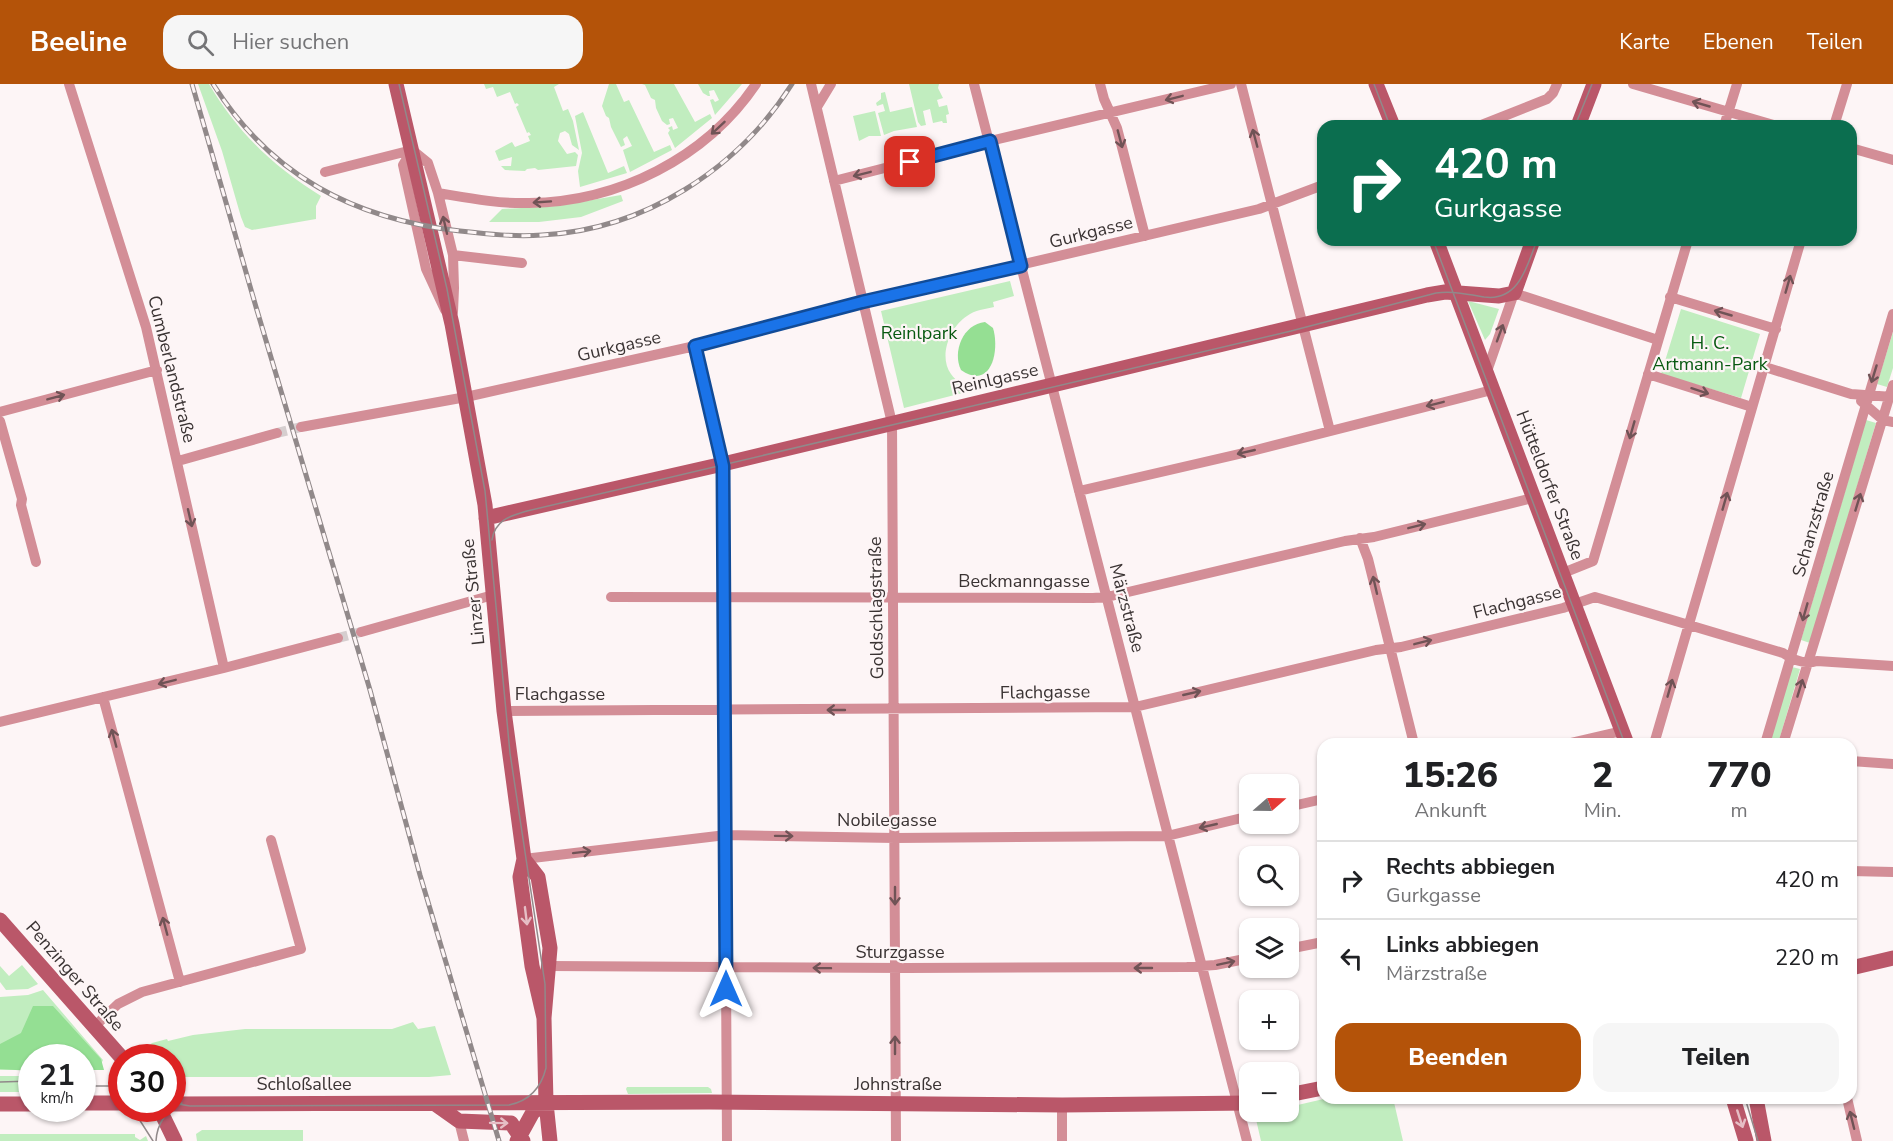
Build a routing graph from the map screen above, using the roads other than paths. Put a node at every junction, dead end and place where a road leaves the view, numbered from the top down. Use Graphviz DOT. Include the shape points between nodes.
graph roads {
  1 [pos="69,84"];
  2 [pos="396,84"];
  3 [pos="756,84"];
  4 [pos="811,84"];
  5 [pos="831,84"];
  6 [pos="974,84"];
  7 [pos="1100,84"];
  8 [pos="1231,84"];
  9 [pos="1240,84"];
  10 [pos="1376,84"];
  11 [pos="1557,84"];
  12 [pos="1594,84"];
  13 [pos="1633,84"];
  14 [pos="1737,84"];
  15 [pos="1847,84"];
  16 [pos="817,107"];
  17 [pos="1728,112"];
  18 [pos="1110,113"];
  19 [pos="1390,120"];
  20 [pos="1494,120"];
  21 [pos="1580,120"];
  22 [pos="1726,120"];
  23 [pos="1756,120"];
  24 [pos="1836,120"];
  25 [pos="990,141"];
  26 [pos="412,150"];
  27 [pos="1857,150"];
  28 [pos="1893,160"];
  29 [pos="325,172"];
  30 [pos="834,182"];
  31 [pos="1317,187"];
  32 [pos="438,194"];
  33 [pos="1272,205"];
  34 [pos="1145,236"];
  35 [pos="1438,246"];
  36 [pos="1531,246"];
  37 [pos="1686,246"];
  38 [pos="1799,246"];
  39 [pos="453,255"];
  40 [pos="522,262"];
  41 [pos="1021,266"];
  42 [pos="1456,292"];
  43 [pos="1514,293"];
  44 [pos="1670,297"];
  45 [pos="862,302"];
  46 [pos="1893,314"];
  47 [pos="452,324"];
  48 [pos="1303,325"];
  49 [pos="1776,329"];
  50 [pos="1658,340"];
  51 [pos="695,346"];
  52 [pos="1765,367"];
  53 [pos="157,370"];
  54 [pos="1486,374"];
  55 [pos="1648,374"];
  56 [pos="1052,385"];
  57 [pos="1492,390"];
  58 [pos="1892,392"];
  59 [pos="466,397"];
  60 [pos="1867,400"];
  61 [pos="1752,407"];
  62 [pos="0,412"];
  63 [pos="0,421"];
  64 [pos="1888,421"];
  65 [pos="892,423"];
  66 [pos="302,427"];
  67 [pos="1330,431"];
  68 [pos="277,434"];
  69 [pos="178,461"];
  70 [pos="723,464"];
  71 [pos="1079,491"];
  72 [pos="1533,498"];
  73 [pos="486,518"];
  74 [pos="1360,538"];
  75 [pos="36,562"];
  76 [pos="1563,573"];
  77 [pos="493,595"];
  78 [pos="611,597"];
  79 [pos="1107,597"];
  80 [pos="725,598"];
  81 [pos="892,598"];
  82 [pos="1575,604"];
  83 [pos="1688,624"];
  84 [pos="361,632"];
  85 [pos="338,638"];
  86 [pos="1389,648"];
  87 [pos="1789,654"];
  88 [pos="1812,660"];
  89 [pos="1893,666"];
  90 [pos="224,668"];
  91 [pos="103,697"];
  92 [pos="1135,707"];
  93 [pos="725,710"];
  94 [pos="894,710"];
  95 [pos="504,711"];
  96 [pos="0,722"];
  97 [pos="1412,738"];
  98 [pos="1625,738"];
  99 [pos="1656,738"];
  100 [pos="1767,738"];
  101 [pos="1785,738"];
  102 [pos="1857,761"];
  103 [pos="1893,764"];
  104 [pos="1317,800"];
  105 [pos="1299,804"];
  106 [pos="1239,819"];
  107 [pos="726,835"];
  108 [pos="1167,836"];
  109 [pos="895,838"];
  110 [pos="271,840"];
  111 [pos="524,858"];
  112 [pos="1857,871"];
  113 [pos="1893,872"];
  114 [pos="0,920"];
  115 [pos="1317,943"];
  116 [pos="1299,947"];
  117 [pos="1893,958"];
  118 [pos="1239,960"];
  119 [pos="550,966"];
  120 [pos="726,967"];
  121 [pos="1202,967"];
  122 [pos="1857,967"];
  123 [pos="895,968"];
  124 [pos="180,982"];
  125 [pos="544,1018"];
  126 [pos="94,1027"];
  127 [pos="109,1044"];
  128 [pos="1317,1089"];
  129 [pos="1239,1091"];
  130 [pos="1299,1093"];
  131 [pos="726,1102"];
  132 [pos="546,1103"];
  133 [pos="0,1104"];
  134 [pos="18,1104"];
  135 [pos="186,1104"];
  136 [pos="435,1104"];
  137 [pos="895,1104"];
  138 [pos="1239,1104"];
  139 [pos="1735,1104"];
  140 [pos="1756,1104"];
  141 [pos="1848,1104"];
  142 [pos="1062,1105"];
  143 [pos="459,1121"];
  144 [pos="166,1122"];
  145 [pos="1245,1122"];
  146 [pos="520,1139"];
  147 [pos="176,1141"];
  148 [pos="464,1141"];
  149 [pos="550,1141"];
  150 [pos="727,1141"];
  151 [pos="896,1141"];
  152 [pos="1062,1141"];
  153 [pos="1247,1141"];
  154 [pos="1746,1141"];
  155 [pos="1764,1141"];
  156 [pos="1857,1141"];
  1 -- 53 [label="street, Cumberlandstraße"];
  2 -- 26 [label="main road, Linzer Straße"];
  3 -- 32 [label="street, one-way" via="729,118 698,145 654,173 617,188 545,203"];
  4 -- 16 [label="street, Goldschlagstraße"];
  5 -- 16 [label="street"];
  6 -- 25 [label="street, Märzstraße"];
  7 -- 18 [label="street"];
  8 -- 18 [label="street, one-way"];
  33 -- 9 [label="street, one-way"];
  10 -- 19 [label="main road"];
  11 -- 20 [label="street" via="1551,96"];
  12 -- 21 [label="main road"];
  17 -- 13 [label="street, one-way"];
  14 -- 17 [label="street"];
  15 -- 24 [label="street"];
  16 -- 30 [label="street, Goldschlagstraße"];
  17 -- 22 [label="street"];
  17 -- 23 [label="street"];
  18 -- 25 [label="street"];
  18 -- 34 [label="street, one-way"];
  25 -- 30 [label="street, one-way"];
  25 -- 41 [label="street, Märzstraße"];
  26 -- 29 [label="street"];
  26 -- 32 [label="street, Linzer Straße" via="428,162"];
  26 -- 47 [label="main road, Linzer Straße"];
  27 -- 28 [label="street"];
  30 -- 45 [label="street, Goldschlagstraße"];
  31 -- 33 [label="street, Gurkgasse"];
  39 -- 32 [label="street, Linzer Straße, one-way"];
  33 -- 34 [label="street, Gurkgasse"];
  33 -- 48 [label="street"];
  34 -- 41 [label="street, Gurkgasse"];
  35 -- 42 [label="main road, Hütteldorfer Straße"];
  36 -- 43 [label="main road"];
  37 -- 44 [label="street"];
  49 -- 38 [label="street, one-way"];
  39 -- 40 [label="street"];
  39 -- 47 [label="street, Linzer Straße"];
  41 -- 45 [label="street, Gurkgasse"];
  41 -- 56 [label="street, Märzstraße"];
  42 -- 43 [label="main road, Reinlgasse" via="1498,296"];
  42 -- 48 [label="main road, Reinlgasse" via="1427,295"];
  42 -- 54 [label="main road, Hütteldorfer Straße"];
  43 -- 50 [label="street"];
  54 -- 43 [label="street, one-way"];
  49 -- 44 [label="street, one-way"];
  44 -- 50 [label="street"];
  45 -- 51 [label="street, Gurkgasse"];
  45 -- 65 [label="street, Goldschlagstraße"];
  46 -- 60 [label="street, Schanzstraße, one-way"];
  47 -- 59 [label="main road, Linzer Straße"];
  48 -- 56 [label="main road, Reinlgasse"];
  48 -- 67 [label="street"];
  49 -- 52 [label="street"];
  50 -- 55 [label="street"];
  51 -- 59 [label="street, Gurkgasse"];
  51 -- 70 [label="street"];
  52 -- 60 [label="street"];
  52 -- 61 [label="street"];
  62 -- 53 [label="street, one-way"];
  53 -- 69 [label="street, Cumberlandstraße"];
  54 -- 57 [label="main road, Hütteldorfer Straße"];
  55 -- 61 [label="street, one-way"];
  55 -- 76 [label="street, one-way" via="1593,561"];
  56 -- 65 [label="main road, Reinlgasse"];
  56 -- 71 [label="street, Märzstraße"];
  57 -- 67 [label="street, one-way"];
  57 -- 72 [label="main road, Hütteldorfer Straße"];
  58 -- 60 [label="street"];
  58 -- 64 [label="street, Schanzstraße"];
  59 -- 66 [label="street, Gurkgasse"];
  59 -- 73 [label="main road, Linzer Straße"];
  60 -- 64 [label="street"];
  60 -- 87 [label="street, Schanzstraße, one-way"];
  83 -- 61 [label="street, one-way"];
  63 -- 75 [label="street"];
  88 -- 64 [label="street, Schanzstraße, one-way"];
  65 -- 70 [label="main road, Reinlgasse"];
  65 -- 81 [label="street, Goldschlagstraße"];
  67 -- 71 [label="street, one-way"];
  68 -- 69 [label="street"];
  69 -- 90 [label="street, Cumberlandstraße, one-way"];
  70 -- 73 [label="main road, Reinlgasse"];
  70 -- 80 [label="street"];
  71 -- 79 [label="street, Märzstraße"];
  74 -- 72 [label="street, Beckmanngasse, one-way"];
  72 -- 76 [label="main road, Hütteldorfer Straße"];
  73 -- 77 [label="main road, Linzer Straße"];
  74 -- 79 [label="street, Beckmanngasse"];
  86 -- 74 [label="street, one-way"];
  76 -- 82 [label="main road, Hütteldorfer Straße"];
  77 -- 84 [label="street"];
  77 -- 95 [label="main road, Linzer Straße"];
  78 -- 80 [label="street, Beckmanngasse"];
  79 -- 81 [label="street, Beckmanngasse"];
  79 -- 92 [label="street, Märzstraße"];
  80 -- 81 [label="street, Beckmanngasse"];
  80 -- 93 [label="street"];
  81 -- 94 [label="street, Goldschlagstraße"];
  82 -- 83 [label="street, Flachgasse" via="1595,597"];
  86 -- 82 [label="street, Flachgasse, one-way"];
  82 -- 98 [label="main road, Hütteldorfer Straße"];
  83 -- 87 [label="street, Flachgasse"];
  99 -- 83 [label="street, one-way"];
  85 -- 90 [label="street"];
  92 -- 86 [label="street, Flachgasse, one-way"];
  86 -- 97 [label="street"];
  87 -- 88 [label="street, Flachgasse"];
  87 -- 100 [label="street, Schanzstraße"];
  88 -- 89 [label="street, Flachgasse"];
  101 -- 88 [label="street, Schanzstraße, one-way"];
  90 -- 91 [label="street, one-way"];
  91 -- 96 [label="street"];
  124 -- 91 [label="street, one-way"];
  92 -- 94 [label="street, Flachgasse"];
  92 -- 108 [label="street, Märzstraße"];
  94 -- 93 [label="street, Flachgasse, one-way"];
  93 -- 95 [label="street, Flachgasse"];
  93 -- 107 [label="street"];
  94 -- 109 [label="street, Goldschlagstraße"];
  95 -- 111 [label="main road, Linzer Straße"];
  102 -- 103 [label="street"];
  104 -- 105 [label="street"];
  106 -- 108 [label="street, Nobilegasse, one-way"];
  107 -- 109 [label="street, Nobilegasse, one-way"];
  111 -- 107 [label="street, Nobilegasse, one-way"];
  107 -- 120 [label="street"];
  108 -- 109 [label="street, Nobilegasse"];
  108 -- 121 [label="street, Märzstraße"];
  109 -- 123 [label="street, Goldschlagstraße, one-way"];
  110 -- 124 [label="street" via="301,949"];
  111 -- 119 [label="main road, Linzer Straße" via="538,877 543,896"];
  111 -- 125 [label="main road, Linzer Straße, one-way" via="520,877 532,966"];
  112 -- 113 [label="street"];
  114 -- 126 [label="main road, Penzinger Straße"];
  115 -- 116 [label="street"];
  117 -- 122 [label="main road"];
  121 -- 118 [label="street, Sturzgasse, one-way"];
  119 -- 120 [label="street, Sturzgasse"];
  119 -- 125 [label="main road, Linzer Straße"];
  123 -- 120 [label="street, Sturzgasse, one-way"];
  120 -- 131 [label="street"];
  121 -- 123 [label="street, Sturzgasse, one-way"];
  121 -- 129 [label="street, Märzstraße"];
  137 -- 123 [label="street, Goldschlagstraße, one-way"];
  124 -- 126 [label="street" via="142,992 118,1004"];
  125 -- 132 [label="main road, Linzer Straße"];
  126 -- 127 [label="main road, Penzinger Straße"];
  128 -- 130 [label="main road"];
  131 -- 132 [label="main road, Johnstraße"];
  131 -- 137 [label="main road, Johnstraße"];
  131 -- 150 [label="street"];
  132 -- 136 [label="main road, Schloßallee"];
  132 -- 146 [label="main road" via="533,1112"];
  132 -- 149 [label="main road, Linzer Straße"];
  133 -- 134 [label="main road"];
  135 -- 136 [label="main road, Schloßallee"];
  136 -- 143 [label="main road"];
  137 -- 142 [label="main road, Johnstraße"];
  137 -- 151 [label="street, Goldschlagstraße"];
  138 -- 142 [label="main road, Johnstraße"];
  139 -- 154 [label="main road, one-way"];
  140 -- 155 [label="main road"];
  156 -- 141 [label="street, one-way"];
  142 -- 152 [label="street"];
  143 -- 146 [label="main road, one-way" via="511,1123"];
  143 -- 148 [label="street"];
  144 -- 147 [label="main road"];
  145 -- 153 [label="street, Märzstraße"];
}
